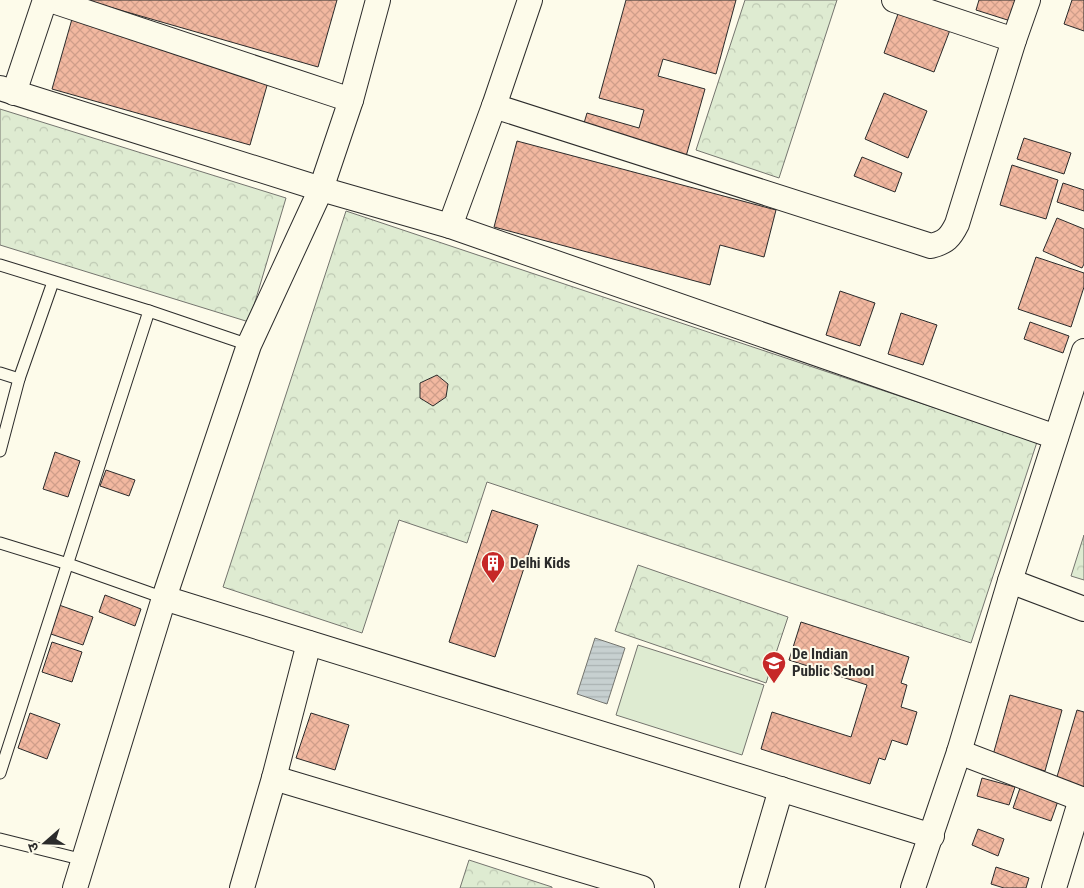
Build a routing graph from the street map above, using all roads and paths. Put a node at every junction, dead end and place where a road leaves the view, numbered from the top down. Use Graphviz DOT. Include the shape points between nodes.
graph roads {
  1 [pos="45,0"];
  2 [pos="50,0"];
  3 [pos="378,0"];
  4 [pos="530,0"];
  5 [pos="894,0"];
  6 [pos="1028,0"];
  7 [pos="1014,40"];
  8 [pos="7,90"];
  9 [pos="351,100"];
  10 [pos="494,106"];
  11 [pos="321,189"];
  12 [pos="450,226"];
  13 [pos="0,265"];
  14 [pos="53,282"];
  15 [pos="149,312"];
  16 [pos="249,345"];
  17 [pos="1084,351"];
  18 [pos="0,373"];
  19 [pos="19,379"];
  20 [pos="1056,437"];
  21 [pos="0,451"];
  22 [pos="0,543"];
  23 [pos="68,564"];
  24 [pos="1010,581"];
  25 [pos="164,598"];
  26 [pos="1084,609"];
  27 [pos="308,643"];
  28 [pos="959,752"];
  29 [pos="0,773"];
  30 [pos="274,778"];
  31 [pos="781,788"];
  32 [pos="1083,799"];
  33 [pos="932,836"];
  34 [pos="0,839"];
  35 [pos="84,860"];
  36 [pos="75,888"];
  37 [pos="242,888"];
  38 [pos="642,888"];
  39 [pos="752,888"];
  40 [pos="913,888"];
  41 [pos="1054,888"];
  1 -- 8 [label="street"];
  2 -- 9 [label="street"];
  3 -- 9 [label="street"];
  4 -- 10 [label="street"];
  5 -- 7 [label="street"];
  6 -- 7 [label="street"];
  7 -- 10 [label="street" via="957,224 943,243 931,246"];
  8 -- 11 [label="street"];
  9 -- 11 [label="street"];
  10 -- 12 [label="street"];
  11 -- 12 [label="street"];
  11 -- 16 [label="street"];
  12 -- 20 [label="street"];
  13 -- 14 [label="lane"];
  14 -- 15 [label="lane"];
  14 -- 19 [label="lane"];
  15 -- 16 [label="lane"];
  15 -- 23 [label="lane"];
  16 -- 25 [label="street"];
  17 -- 20 [label="street"];
  18 -- 19 [label="lane"];
  19 -- 21 [label="lane"];
  20 -- 24 [label="street"];
  22 -- 23 [label="lane"];
  23 -- 25 [label="lane"];
  23 -- 29 [label="lane"];
  24 -- 26 [label="street"];
  24 -- 28 [label="street"];
  25 -- 27 [label="street"];
  25 -- 35 [label="street"];
  27 -- 30 [label="street"];
  27 -- 31 [label="street"];
  28 -- 32 [label="street"];
  28 -- 33 [label="street"];
  30 -- 37 [label="street"];
  30 -- 38 [label="street"];
  31 -- 33 [label="street"];
  31 -- 39 [label="street"];
  32 -- 41 [label="street"];
  33 -- 40 [label="street"];
  34 -- 35 [label="lane"];
  35 -- 36 [label="street"];
}
